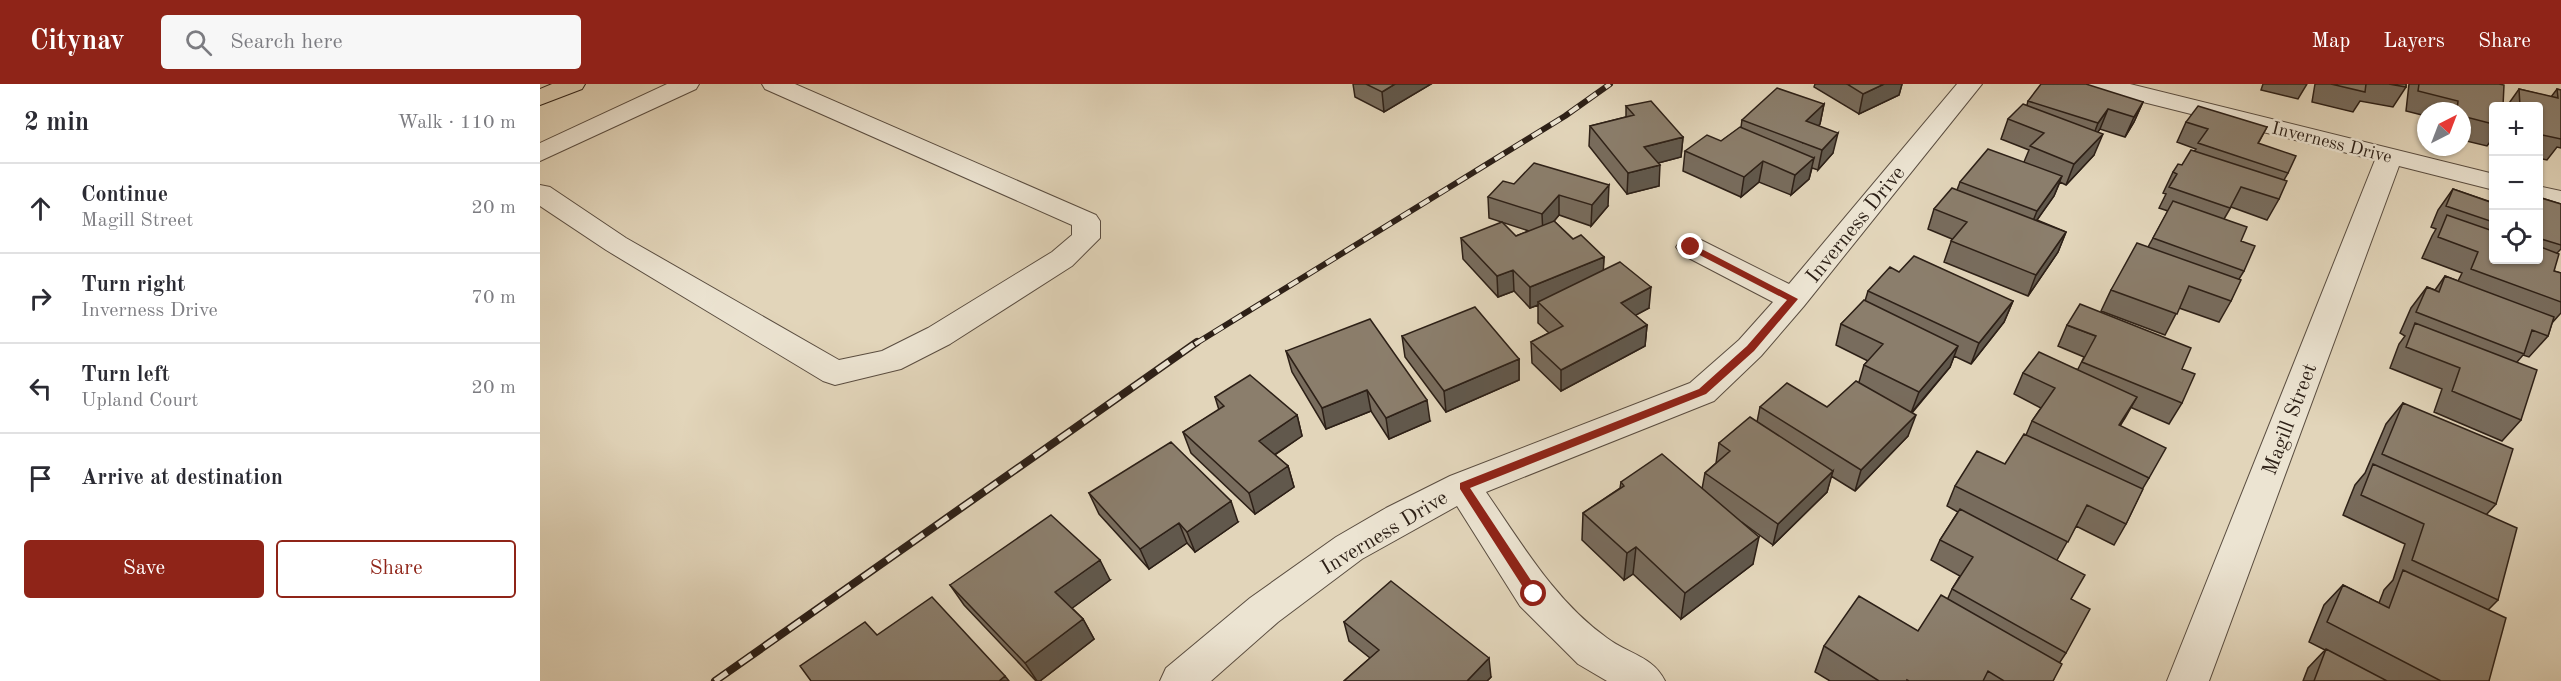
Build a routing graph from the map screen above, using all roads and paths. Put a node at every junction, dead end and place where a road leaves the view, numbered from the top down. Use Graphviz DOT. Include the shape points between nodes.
graph roads {
  1 [pos="573,84"];
  2 [pos="687,84"];
  3 [pos="774,84"];
  4 [pos="1970,84"];
  5 [pos="2100,84"];
  6 [pos="540,98"];
  7 [pos="540,153"];
  8 [pos="2390,156"];
  9 [pos="2489,181"];
  10 [pos="540,193"];
  11 [pos="2543,195"];
  12 [pos="2561,199"];
  13 [pos="1691,247"];
  14 [pos="1793,299"];
  15 [pos="1463,486"];
  16 [pos="1181,681"];
  17 [pos="1644,681"];
  18 [pos="2188,681"];
  1 -- 6 [label="main road"];
  2 -- 7 [label="street"];
  3 -- 10 [label="street" via="1086,221 1086,238 1062,259 939,336 890,361 835,374 616,244"];
  4 -- 14 [label="street, Inverness Drive"];
  5 -- 8 [label="street, Inverness Drive"];
  8 -- 9 [label="street, Inverness Drive"];
  8 -- 18 [label="street, Magill Street"];
  11 -- 12 [label="street"];
  13 -- 14 [label="street"];
  14 -- 15 [label="street, Inverness Drive" via="1750,348 1702,392"];
  15 -- 16 [label="street, Inverness Drive" via="1349,548 1264,610"];
  15 -- 17 [label="street" via="1534,594 1592,651"];
}
